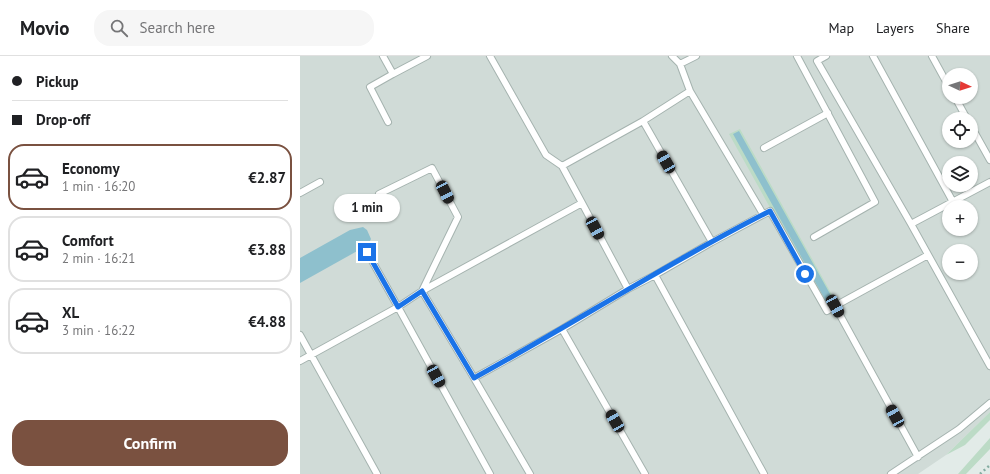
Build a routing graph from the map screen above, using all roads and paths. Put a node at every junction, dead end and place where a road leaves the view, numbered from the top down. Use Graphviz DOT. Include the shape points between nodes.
graph roads {
  1 [pos="383,56"];
  2 [pos="427,56"];
  3 [pos="490,56"];
  4 [pos="672,56"];
  5 [pos="696,56"];
  6 [pos="797,56"];
  7 [pos="826,56"];
  8 [pos="873,56"];
  9 [pos="932,56"];
  10 [pos="680,64"];
  11 [pos="393,74"];
  12 [pos="942,74"];
  13 [pos="690,91"];
  14 [pos="828,113"];
  15 [pos="643,121"];
  16 [pos="388,122"];
  17 [pos="978,139"];
  18 [pos="764,148"];
  19 [pos="990,160"];
  20 [pos="562,166"];
  21 [pos="320,182"];
  22 [pos="990,182"];
  23 [pos="300,193"];
  24 [pos="379,194"];
  25 [pos="952,200"];
  26 [pos="957,200"];
  27 [pos="582,203"];
  28 [pos="942,208"];
  29 [pos="763,214"];
  30 [pos="911,224"];
  31 [pos="814,237"];
  32 [pos="712,242"];
  33 [pos="367,252"];
  34 [pos="928,255"];
  35 [pos="655,275"];
  36 [pos="628,289"];
  37 [pos="422,291"];
  38 [pos="835,306"];
  39 [pos="398,307"];
  40 [pos="562,330"];
  41 [pos="300,335"];
  42 [pos="311,355"];
  43 [pos="300,361"];
  44 [pos="990,366"];
  45 [pos="474,378"];
  46 [pos="990,403"];
  47 [pos="918,457"];
  48 [pos="990,465"];
  49 [pos="377,474"];
  50 [pos="490,474"];
  51 [pos="530,474"];
  52 [pos="645,474"];
  53 [pos="764,474"];
  54 [pos="891,474"];
  55 [pos="980,474"];
  1 -- 11 [label="lane"];
  2 -- 11 [label="lane"];
  3 -- 20 [label="lane" via="546,156"];
  4 -- 10 [label="lane"];
  5 -- 10 [label="lane"];
  6 -- 14 [label="lane"];
  7 -- 30 [label="lane" via="817,61"];
  8 -- 25 [label="lane"];
  9 -- 12 [label="lane"];
  10 -- 13 [label="lane"];
  11 -- 16 [label="lane" via="370,87"];
  13 -- 15 [label="lane"];
  13 -- 29 [label="lane"];
  14 -- 18 [label="lane"];
  14 -- 31 [label="lane" via="876,202"];
  15 -- 20 [label="lane"];
  15 -- 32 [label="lane"];
  17 -- 19 [label="lane"];
  20 -- 27 [label="lane"];
  21 -- 23 [label="lane"];
  22 -- 26 [label="lane"];
  24 -- 37 [label="lane" via="432,168 458,217"];
  27 -- 36 [label="lane"];
  27 -- 37 [label="lane"];
  28 -- 30 [label="lane"];
  29 -- 32 [label="lane"];
  29 -- 38 [label="lane" via="770,211 827,311"];
  30 -- 34 [label="lane"];
  32 -- 35 [label="lane"];
  33 -- 39 [label="lane"];
  34 -- 38 [label="lane"];
  34 -- 44 [label="lane"];
  35 -- 36 [label="lane"];
  35 -- 53 [label="lane"];
  36 -- 40 [label="lane"];
  37 -- 39 [label="lane"];
  37 -- 45 [label="lane"];
  38 -- 47 [label="lane"];
  39 -- 42 [label="lane"];
  39 -- 50 [label="lane"];
  40 -- 45 [label="lane"];
  40 -- 52 [label="lane"];
  41 -- 42 [label="lane"];
  42 -- 43 [label="lane"];
  42 -- 49 [label="lane"];
  45 -- 51 [label="lane"];
  46 -- 47 [label="lane" via="959,429"];
  47 -- 54 [label="lane"];
  48 -- 55 [label="path"];
}
